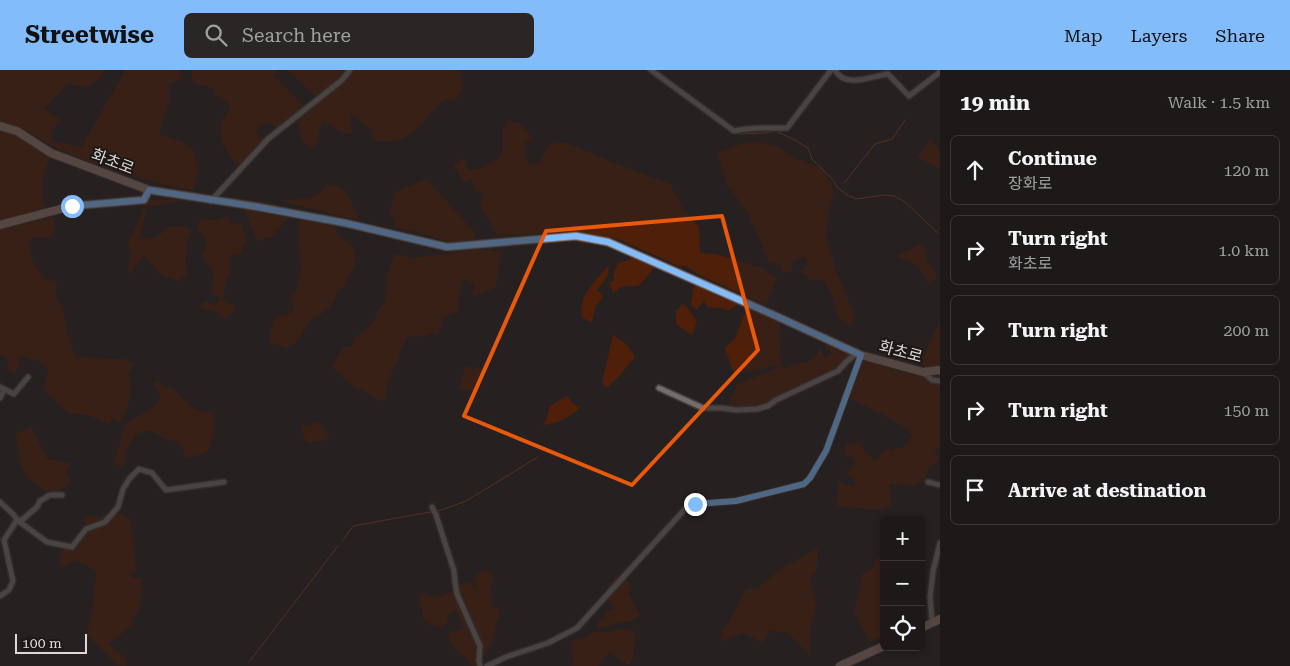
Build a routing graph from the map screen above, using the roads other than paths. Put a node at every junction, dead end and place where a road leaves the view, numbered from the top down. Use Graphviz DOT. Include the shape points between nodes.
graph roads {
  1 [pos="350,70"];
  2 [pos="651,70"];
  3 [pos="831,70"];
  4 [pos="835,70"];
  5 [pos="940,72"];
  6 [pos="0,126"];
  7 [pos="149,190"];
  8 [pos="211,200"];
  9 [pos="0,225"];
  10 [pos="859,354"];
  11 [pos="940,370"];
  12 [pos="923,372"];
  13 [pos="28,377"];
  14 [pos="940,381"];
  15 [pos="659,388"];
  16 [pos="2,389"];
  17 [pos="0,398"];
  18 [pos="224,482"];
  19 [pos="928,482"];
  20 [pos="940,486"];
  21 [pos="62,495"];
  22 [pos="0,502"];
  23 [pos="432,507"];
  24 [pos="17,520"];
  25 [pos="940,544"];
  26 [pos="0,596"];
  27 [pos="940,619"];
  28 [pos="932,622"];
  29 [pos="925,626"];
  30 [pos="880,648"];
  31 [pos="480,666"];
  32 [pos="487,666"];
  33 [pos="840,666"];
  1 -- 8 [label="street" via="268,140"];
  2 -- 3 [label="street" via="734,131 787,128"];
  4 -- 5 [label="street" via="843,78 859,80 888,74 909,96"];
  6 -- 7 [label="street, 화초로" via="17,131 51,152"];
  7 -- 8 [label="street, 화초로"];
  7 -- 9 [label="street" via="144,200 72,206"];
  8 -- 10 [label="street, 화초로" via="345,223 447,247 576,236 608,242"];
  10 -- 12 [label="street, 화초로"];
  10 -- 15 [label="street" via="838,372 757,409 703,408"];
  10 -- 32 [label="street" via="826,451 804,484 736,501 695,504 685,509 577,628 548,643"];
  11 -- 12 [label="street, 화초로"];
  12 -- 14 [label="street" via="932,380"];
  13 -- 16 [label="street" via="14,394"];
  16 -- 17 [label="street"];
  18 -- 24 [label="street" via="166,490 152,473 139,469 123,489 118,507 105,522 86,529 72,547 47,542"];
  19 -- 20 [label="street"];
  21 -- 24 [label="street" via="50,495 22,520"];
  22 -- 24 [label="street"];
  23 -- 31 [label="street" via="454,571 457,594 480,646"];
  24 -- 26 [label="street" via="4,540 13,581 9,590"];
  25 -- 28 [label="street" via="932,571"];
  27 -- 28 [label="street"];
  28 -- 29 [label="street"];
  30 -- 33 [label="street"];
}
